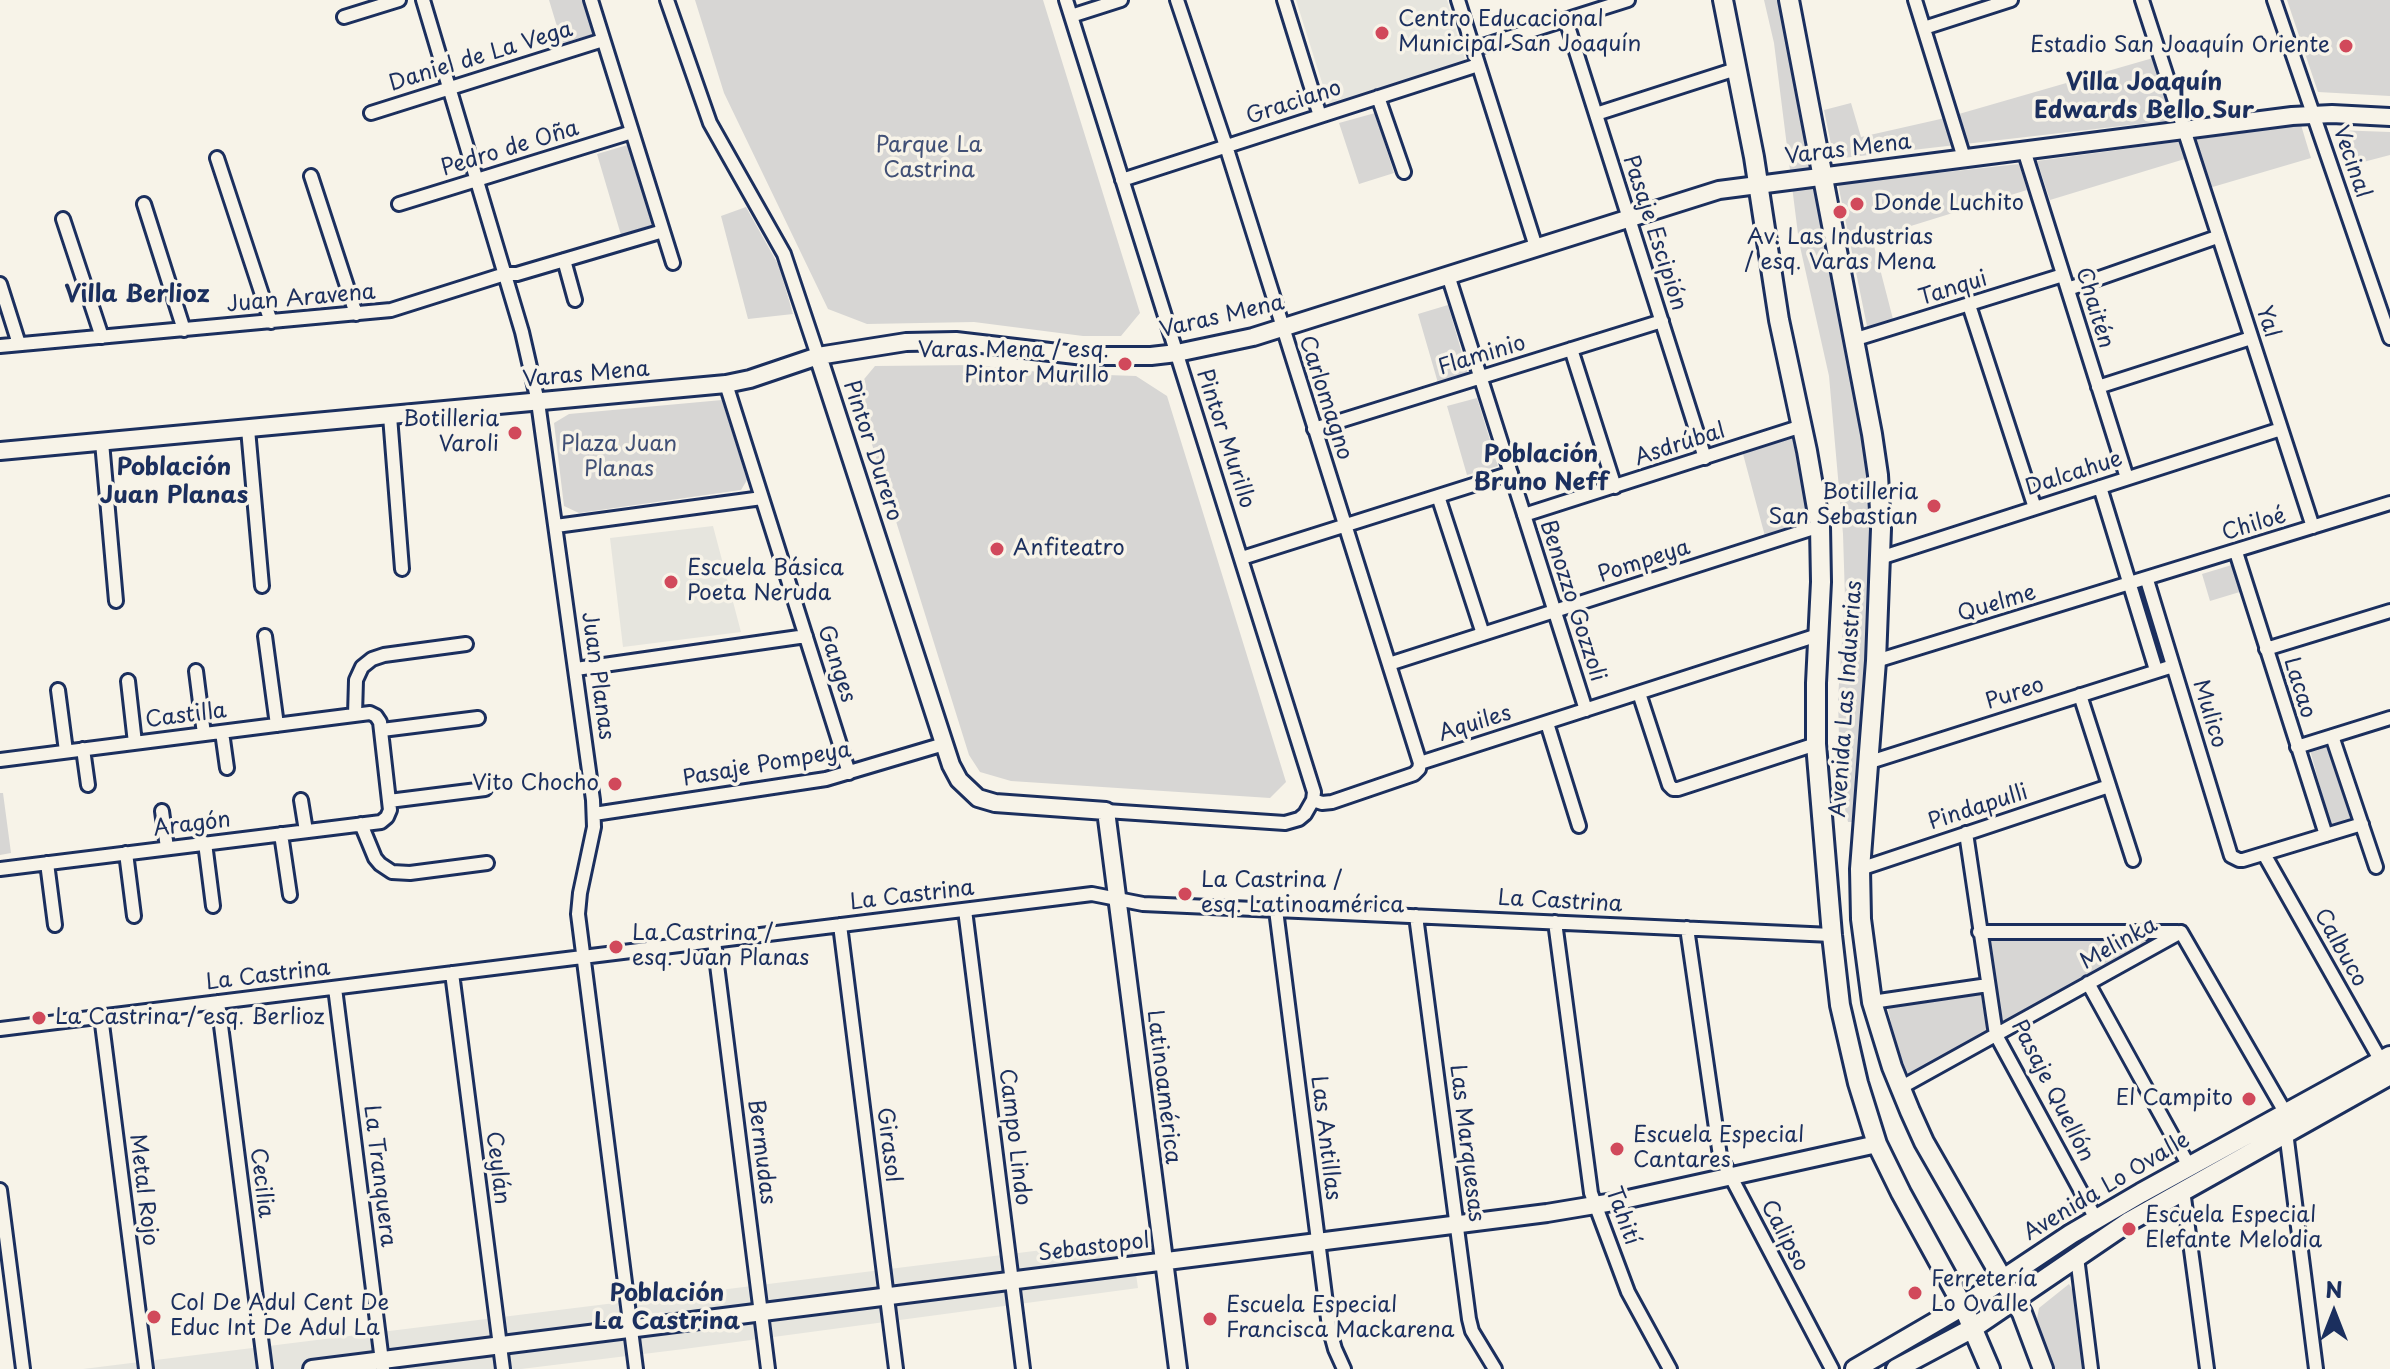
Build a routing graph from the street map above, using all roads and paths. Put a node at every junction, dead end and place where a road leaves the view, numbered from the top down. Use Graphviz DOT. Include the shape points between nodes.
graph roads {
  1 [pos="399,0"];
  2 [pos="423,0"];
  3 [pos="591,0"];
  4 [pos="667,0"];
  5 [pos="1066,0"];
  6 [pos="1121,0"];
  7 [pos="1177,0"];
  8 [pos="1284,0"];
  9 [pos="1458,0"];
  10 [pos="1723,0"];
  11 [pos="1789,0"];
  12 [pos="1915,0"];
  13 [pos="2011,0"];
  14 [pos="2142,0"];
  15 [pos="2274,0"];
  16 [pos="1620,1"];
  17 [pos="1071,16"];
  18 [pos="344,17"];
  19 [pos="1566,20"];
  20 [pos="1924,28"];
  21 [pos="603,40"];
  22 [pos="1473,49"];
  23 [pos="1478,65"];
  24 [pos="1736,69"];
  25 [pos="450,88"];
  26 [pos="1378,97"];
  27 [pos="371,113"];
  28 [pos="1596,114"];
  29 [pos="2313,114"];
  30 [pos="1320,116"];
  31 [pos="2390,117"];
  32 [pos="2182,130"];
  33 [pos="632,132"];
  34 [pos="1226,146"];
  35 [pos="2024,150"];
  36 [pos="217,158"];
  37 [pos="1964,158"];
  38 [pos="1404,172"];
  39 [pos="311,176"];
  40 [pos="1823,176"];
  41 [pos="477,180"];
  42 [pos="1122,180"];
  43 [pos="1758,184"];
  44 [pos="144,204"];
  45 [pos="399,204"];
  46 [pos="1629,217"];
  47 [pos="63,219"];
  48 [pos="663,231"];
  49 [pos="2217,237"];
  50 [pos="1536,247"];
  51 [pos="564,260"];
  52 [pos="673,263"];
  53 [pos="505,274"];
  54 [pos="1448,275"];
  55 [pos="2063,275"];
  56 [pos="0,284"];
  57 [pos="2068,289"];
  58 [pos="575,300"];
  59 [pos="1969,305"];
  60 [pos="356,314"];
  61 [pos="1662,321"];
  62 [pos="271,322"];
  63 [pos="1282,327"];
  64 [pos="184,330"];
  65 [pos="2389,333"];
  66 [pos="102,337"];
  67 [pos="2251,338"];
  68 [pos="1853,340"];
  69 [pos="19,344"];
  70 [pos="0,346"];
  71 [pos="1571,349"];
  72 [pos="1177,353"];
  73 [pos="818,356"];
  74 [pos="1480,378"];
  75 [pos="726,384"];
  76 [pos="2098,387"];
  77 [pos="538,402"];
  78 [pos="390,416"];
  79 [pos="1802,426"];
  80 [pos="248,429"];
  81 [pos="1314,429"];
  82 [pos="2281,429"];
  83 [pos="102,442"];
  84 [pos="0,451"];
  85 [pos="1705,458"];
  86 [pos="1511,473"];
  87 [pos="2127,478"];
  88 [pos="1615,487"];
  89 [pos="2100,487"];
  90 [pos="1438,496"];
  91 [pos="762,498"];
  92 [pos="2390,503"];
  93 [pos="2035,508"];
  94 [pos="1524,515"];
  95 [pos="556,526"];
  96 [pos="1345,526"];
  97 [pos="1820,526"];
  98 [pos="2313,527"];
  99 [pos="2236,552"];
  100 [pos="1242,558"];
  101 [pos="1880,558"];
  102 [pos="402,569"];
  103 [pos="2147,580"];
  104 [pos="2130,585"];
  105 [pos="262,586"];
  106 [pos="116,601"];
  107 [pos="1555,611"];
  108 [pos="2390,611"];
  109 [pos="1483,634"];
  110 [pos="1818,635"];
  111 [pos="265,636"];
  112 [pos="806,636"];
  113 [pos="466,644"];
  114 [pos="2266,649"];
  115 [pos="1876,661"];
  116 [pos="1389,664"];
  117 [pos="2173,666"];
  118 [pos="576,669"];
  119 [pos="2156,670"];
  120 [pos="196,671"];
  121 [pos="128,681"];
  122 [pos="58,690"];
  123 [pos="1639,693"];
  124 [pos="2080,695"];
  125 [pos="1586,710"];
  126 [pos="355,715"];
  127 [pos="478,718"];
  128 [pos="2390,718"];
  129 [pos="1547,723"];
  130 [pos="277,725"];
  131 [pos="382,730"];
  132 [pos="222,732"];
  133 [pos="204,734"];
  134 [pos="2332,736"];
  135 [pos="135,743"];
  136 [pos="944,744"];
  137 [pos="1816,744"];
  138 [pos="2297,747"];
  139 [pos="83,749"];
  140 [pos="66,751"];
  141 [pos="0,760"];
  142 [pos="1870,762"];
  143 [pos="1420,763"];
  144 [pos="227,768"];
  145 [pos="849,773"];
  146 [pos="88,785"];
  147 [pos="2109,786"];
  148 [pos="485,789"];
  149 [pos="301,800"];
  150 [pos="1313,800"];
  151 [pos="389,801"];
  152 [pos="162,811"];
  153 [pos="1106,811"];
  154 [pos="594,814"];
  155 [pos="361,824"];
  156 [pos="2362,824"];
  157 [pos="1579,826"];
  158 [pos="306,831"];
  159 [pos="1966,833"];
  160 [pos="281,834"];
  161 [pos="2326,835"];
  162 [pos="205,843"];
  163 [pos="167,848"];
  164 [pos="126,853"];
  165 [pos="2264,854"];
  166 [pos="2133,860"];
  167 [pos="47,863"];
  168 [pos="487,863"];
  169 [pos="2376,867"];
  170 [pos="0,869"];
  171 [pos="1860,869"];
  172 [pos="290,895"];
  173 [pos="1117,898"];
  174 [pos="213,906"];
  175 [pos="965,910"];
  176 [pos="1276,910"];
  177 [pos="134,916"];
  178 [pos="1416,916"];
  179 [pos="1555,922"];
  180 [pos="55,925"];
  181 [pos="840,925"];
  182 [pos="1687,928"];
  183 [pos="1979,932"];
  184 [pos="2181,932"];
  185 [pos="1832,935"];
  186 [pos="714,941"];
  187 [pos="583,957"];
  188 [pos="452,973"];
  189 [pos="2088,983"];
  190 [pos="1988,985"];
  191 [pos="335,988"];
  192 [pos="218,1002"];
  193 [pos="1872,1002"];
  194 [pos="101,1016"];
  195 [pos="0,1029"];
  196 [pos="1996,1035"];
  197 [pos="2388,1069"];
  198 [pos="1900,1088"];
  199 [pos="2285,1112"];
  200 [pos="2286,1132"];
  201 [pos="1877,1144"];
  202 [pos="2189,1166"];
  203 [pos="1729,1176"];
  204 [pos="0,1190"];
  205 [pos="2183,1190"];
  206 [pos="1595,1205"];
  207 [pos="2096,1219"];
  208 [pos="1456,1225"];
  209 [pos="1318,1242"];
  210 [pos="2077,1257"];
  211 [pos="1164,1262"];
  212 [pos="2002,1280"];
  213 [pos="1012,1281"];
  214 [pos="887,1297"];
  215 [pos="2014,1300"];
  216 [pos="1963,1306"];
  217 [pos="761,1312"];
  218 [pos="1973,1328"];
  219 [pos="631,1329"];
  220 [pos="500,1345"];
  221 [pos="383,1365"];
  222 [pos="23,1369"];
  223 [pos="146,1369"];
  224 [pos="265,1369"];
  225 [pos="312,1369"];
  226 [pos="503,1369"];
  227 [pos="636,1369"];
  228 [pos="768,1369"];
  229 [pos="896,1369"];
  230 [pos="1023,1369"];
  231 [pos="1178,1369"];
  232 [pos="1344,1369"];
  233 [pos="1495,1369"];
  234 [pos="1670,1369"];
  235 [pos="1832,1369"];
  236 [pos="1855,1369"];
  237 [pos="1896,1369"];
  238 [pos="1990,1369"];
  239 [pos="2043,1369"];
  240 [pos="2091,1369"];
  241 [pos="2207,1369"];
  242 [pos="2316,1369"];
  1 -- 18 [label="street"];
  2 -- 25 [label="street, Juan Planas"];
  3 -- 21 [label="street"];
  4 -- 73 [label="street, Pintor Durero" via="710,123 784,254"];
  5 -- 17 [label="street, Pintor Murillo"];
  6 -- 17 [label="street"];
  7 -- 34 [label="street, Carlomagno"];
  8 -- 30 [label="street"];
  9 -- 22 [label="street"];
  10 -- 24 [label="main road, Avenida Las Industrias"];
  11 -- 40 [label="main road, Avenida Las Industrias"];
  12 -- 20 [label="street"];
  13 -- 20 [label="street"];
  14 -- 32 [label="street, Yal"];
  15 -- 29 [label="street, Vecinal"];
  16 -- 19 [label="street"];
  17 -- 42 [label="street, Pintor Murillo"];
  19 -- 22 [label="street"];
  19 -- 28 [label="street, Pasaje Escipión"];
  20 -- 37 [label="street"];
  21 -- 25 [label="street, Daniel de La Vega"];
  21 -- 33 [label="street"];
  22 -- 23 [label="street"];
  23 -- 26 [label="street, Graciano"];
  23 -- 50 [label="street"];
  24 -- 28 [label="street"];
  24 -- 43 [label="main road, Avenida Las Industrias"];
  25 -- 27 [label="street, Daniel de La Vega"];
  25 -- 41 [label="street, Juan Planas"];
  26 -- 30 [label="street, Graciano"];
  26 -- 38 [label="street"];
  28 -- 46 [label="street, Pasaje Escipión"];
  29 -- 31 [label="street, Varas Mena"];
  29 -- 32 [label="street, Varas Mena"];
  29 -- 65 [label="street, Vecinal"];
  30 -- 34 [label="street, Graciano"];
  32 -- 35 [label="street, Varas Mena"];
  32 -- 49 [label="street, Yal"];
  33 -- 41 [label="street, Pedro de Oña"];
  33 -- 48 [label="street"];
  34 -- 42 [label="street, Graciano"];
  34 -- 63 [label="street, Carlomagno"];
  35 -- 37 [label="street, Varas Mena"];
  35 -- 55 [label="street, Chaitén"];
  36 -- 62 [label="street"];
  37 -- 40 [label="street, Varas Mena"];
  39 -- 60 [label="street"];
  40 -- 43 [label="street, Varas Mena"];
  40 -- 68 [label="main road, Avenida Las Industrias"];
  41 -- 45 [label="street, Pedro de Oña"];
  41 -- 53 [label="street, Juan Planas"];
  42 -- 72 [label="street, Pintor Murillo"];
  43 -- 46 [label="street, Varas Mena" via="1710,192"];
  43 -- 79 [label="main road, Avenida Las Industrias"];
  44 -- 64 [label="street"];
  46 -- 50 [label="street, Varas Mena"];
  46 -- 61 [label="street, Pasaje Escipión"];
  47 -- 66 [label="street"];
  48 -- 51 [label="street, Juan Aravena"];
  48 -- 52 [label="street"];
  49 -- 57 [label="street"];
  49 -- 67 [label="street, Yal"];
  50 -- 54 [label="street, Varas Mena"];
  51 -- 53 [label="street, Juan Aravena"];
  51 -- 58 [label="street"];
  53 -- 60 [label="street, Juan Aravena" via="401,308"];
  53 -- 77 [label="street, Juan Planas"];
  54 -- 63 [label="street, Varas Mena"];
  54 -- 74 [label="street, Benozzo Gozzoli"];
  55 -- 57 [label="street, Chaitén"];
  55 -- 59 [label="street, Tanqui"];
  56 -- 69 [label="street"];
  57 -- 76 [label="street, Chaitén"];
  59 -- 68 [label="street, Tanqui"];
  59 -- 93 [label="street"];
  60 -- 62 [label="street, Juan Aravena"];
  61 -- 71 [label="street, Flaminio"];
  61 -- 85 [label="street, Pasaje Escipión"];
  62 -- 64 [label="street, Juan Aravena"];
  63 -- 72 [label="street, Varas Mena"];
  63 -- 81 [label="street, Carlomagno"];
  64 -- 66 [label="street, Juan Aravena"];
  66 -- 69 [label="street, Juan Aravena"];
  67 -- 76 [label="street"];
  67 -- 82 [label="street, Yal"];
  68 -- 101 [label="main road, Avenida Las Industrias" via="1878,475"];
  69 -- 70 [label="street, Juan Aravena"];
  71 -- 74 [label="street, Flaminio"];
  71 -- 88 [label="street"];
  72 -- 73 [label="street, Varas Mena" via="1084,356 936,340"];
  72 -- 100 [label="street, Pintor Murillo"];
  73 -- 75 [label="street, Varas Mena"];
  73 -- 136 [label="street, Pintor Durero"];
  74 -- 81 [label="street, Flaminio"];
  74 -- 86 [label="street, Benozzo Gozzoli"];
  75 -- 77 [label="street, Varas Mena"];
  75 -- 91 [label="street, Ganges"];
  76 -- 87 [label="street, Chaitén"];
  77 -- 78 [label="street, Varas Mena"];
  77 -- 95 [label="street, Juan Planas"];
  78 -- 80 [label="street, Varas Mena"];
  78 -- 102 [label="street"];
  79 -- 85 [label="street, Asdrúbal"];
  79 -- 97 [label="main road, Avenida Las Industrias"];
  80 -- 83 [label="street, Varas Mena"];
  80 -- 105 [label="street"];
  81 -- 96 [label="street, Carlomagno"];
  82 -- 87 [label="street, Dalcahue"];
  82 -- 98 [label="street, Yal"];
  83 -- 84 [label="street, Varas Mena"];
  83 -- 106 [label="street"];
  85 -- 88 [label="street, Asdrúbal"];
  86 -- 90 [label="street"];
  86 -- 94 [label="street, Benozzo Gozzoli"];
  87 -- 89 [label="street, Dalcahue"];
  88 -- 94 [label="street, Asdrúbal"];
  89 -- 93 [label="street, Dalcahue"];
  89 -- 104 [label="street"];
  90 -- 96 [label="street"];
  90 -- 109 [label="street"];
  91 -- 95 [label="street"];
  91 -- 112 [label="street, Ganges"];
  92 -- 98 [label="street, Chiloé"];
  93 -- 101 [label="street, Dalcahue"];
  94 -- 107 [label="street, Benozzo Gozzoli"];
  95 -- 118 [label="street, Juan Planas"];
  96 -- 100 [label="street"];
  96 -- 116 [label="street, Carlomagno"];
  97 -- 107 [label="street, Pompeya"];
  97 -- 110 [label="main road, Avenida Las Industrias"];
  98 -- 99 [label="street, Chiloé"];
  99 -- 103 [label="street, Chiloé"];
  99 -- 114 [label="street, Lacao"];
  100 -- 150 [label="street, Pintor Murillo" via="1312,782"];
  101 -- 115 [label="main road, Avenida Las Industrias"];
  103 -- 104 [label="street, Chiloé"];
  103 -- 117 [label="street, Mulico"];
  104 -- 115 [label="street, Quelme"];
  104 -- 119 [label="street"];
  107 -- 109 [label="street, Pompeya"];
  107 -- 125 [label="street, Benozzo Gozzoli"];
  108 -- 114 [label="street"];
  109 -- 116 [label="street, Pompeya"];
  110 -- 123 [label="street, Aquiles"];
  110 -- 137 [label="main road, Avenida Las Industrias"];
  111 -- 130 [label="street"];
  112 -- 118 [label="street"];
  112 -- 145 [label="street, Ganges"];
  113 -- 126 [label="street" via="372,659 356,680"];
  114 -- 138 [label="street, Lacao"];
  115 -- 142 [label="main road, Avenida Las Industrias"];
  116 -- 143 [label="street, Carlomagno"];
  117 -- 119 [label="street, Pureo"];
  117 -- 165 [label="street, Mulico" via="2229,852 2243,860"];
  118 -- 154 [label="street, Juan Planas"];
  119 -- 124 [label="street, Pureo"];
  120 -- 133 [label="street"];
  121 -- 135 [label="street"];
  122 -- 140 [label="street"];
  123 -- 125 [label="street, Aquiles"];
  123 -- 137 [label="street" via="1673,789"];
  124 -- 142 [label="street, Pureo"];
  124 -- 147 [label="street"];
  125 -- 129 [label="street, Aquiles"];
  126 -- 130 [label="street, Castilla"];
  126 -- 131 [label="street, Castilla" via="376,716"];
  127 -- 131 [label="street"];
  128 -- 134 [label="street"];
  129 -- 143 [label="street, Aquiles"];
  129 -- 157 [label="street"];
  130 -- 132 [label="street, Castilla"];
  131 -- 151 [label="street"];
  132 -- 133 [label="street, Castilla"];
  132 -- 144 [label="street"];
  133 -- 135 [label="street, Castilla"];
  134 -- 138 [label="street"];
  134 -- 156 [label="street"];
  135 -- 139 [label="street, Castilla"];
  136 -- 145 [label="street, Pasaje Pompeya"];
  136 -- 153 [label="street, Pintor Durero" via="959,780 986,801"];
  137 -- 185 [label="main road, Avenida Las Industrias"];
  138 -- 161 [label="street, Lacao"];
  139 -- 140 [label="street, Castilla"];
  139 -- 146 [label="street"];
  140 -- 141 [label="street, Castilla"];
  142 -- 171 [label="main road, Avenida Las Industrias"];
  143 -- 150 [label="street, Aquiles" via="1414,774 1332,802"];
  145 -- 154 [label="street, Pasaje Pompeya"];
  147 -- 159 [label="street, Pindapulli"];
  147 -- 166 [label="street"];
  148 -- 151 [label="street"];
  149 -- 158 [label="street"];
  150 -- 153 [label="street" via="1299,819 1285,823"];
  151 -- 155 [label="street, Aragón" via="390,810 381,822"];
  152 -- 163 [label="street"];
  153 -- 173 [label="street, Latinoamérica"];
  154 -- 187 [label="street, Juan Planas" via="578,905"];
  155 -- 158 [label="street, Aragón"];
  155 -- 168 [label="street" via="375,858 392,872"];
  156 -- 161 [label="street"];
  156 -- 169 [label="street"];
  158 -- 160 [label="street, Aragón"];
  159 -- 171 [label="street, Pindapulli"];
  159 -- 183 [label="street, Pasaje Quellón"];
  160 -- 162 [label="street, Aragón"];
  160 -- 172 [label="street"];
  161 -- 165 [label="street"];
  162 -- 163 [label="street, Aragón"];
  162 -- 174 [label="street"];
  163 -- 164 [label="street, Aragón"];
  164 -- 167 [label="street, Aragón"];
  164 -- 177 [label="street"];
  165 -- 197 [label="street, Calbuco"];
  167 -- 170 [label="street, Aragón"];
  167 -- 180 [label="street"];
  171 -- 193 [label="main road, Avenida Las Industrias"];
  173 -- 175 [label="street, La Castrina" via="1092,894"];
  173 -- 176 [label="street, La Castrina" via="1143,904"];
  173 -- 211 [label="street, Latinoamérica"];
  175 -- 181 [label="street, La Castrina"];
  175 -- 213 [label="street, Campo Lindo"];
  176 -- 178 [label="street, La Castrina"];
  176 -- 209 [label="street, Las Antillas"];
  178 -- 179 [label="street, La Castrina"];
  178 -- 208 [label="street, Las Marquesas"];
  179 -- 182 [label="street, La Castrina"];
  179 -- 206 [label="street, Tahití" via="1587,1178"];
  181 -- 186 [label="street, La Castrina"];
  181 -- 214 [label="street, Girasol"];
  182 -- 185 [label="street, La Castrina"];
  182 -- 203 [label="street, Calipso" via="1718,1148"];
  183 -- 184 [label="street, Melinka"];
  183 -- 190 [label="street, Pasaje Quellón"];
  184 -- 189 [label="street, Melinka"];
  184 -- 199 [label="street"];
  185 -- 201 [label="main road, Avenida Las Industrias" via="1847,1042"];
  186 -- 187 [label="street, La Castrina"];
  186 -- 217 [label="street, Bermudas"];
  187 -- 188 [label="street, La Castrina"];
  187 -- 219 [label="street, Juan Planas"];
  188 -- 191 [label="street, La Castrina"];
  188 -- 220 [label="street, Ceylán"];
  189 -- 196 [label="street, Melinka"];
  189 -- 202 [label="street"];
  190 -- 193 [label="street"];
  190 -- 196 [label="street, Pasaje Quellón"];
  191 -- 192 [label="street, La Castrina"];
  191 -- 221 [label="street, La Tranquera"];
  192 -- 194 [label="street, La Castrina"];
  192 -- 224 [label="street, Cecilia"];
  193 -- 198 [label="main road, Avenida Las Industrias"];
  194 -- 195 [label="street, La Castrina"];
  194 -- 223 [label="street, Metal Rojo"];
  196 -- 198 [label="street, Melinka"];
  196 -- 207 [label="street, Pasaje Quellón"];
  197 -- 199 [label="main road, Avenida Lo Ovalle"];
  197 -- 200 [label="main road, Avenida Lo Ovalle"];
  198 -- 212 [label="main road, Avenida Las Industrias" via="1924,1142"];
  199 -- 202 [label="main road, Avenida Lo Ovalle"];
  200 -- 205 [label="main road, Avenida Lo Ovalle"];
  200 -- 242 [label="street"];
  201 -- 203 [label="street, Sebastopol"];
  201 -- 216 [label="main road, Avenida Las Industrias"];
  202 -- 207 [label="main road, Avenida Lo Ovalle"];
  203 -- 206 [label="street, Sebastopol"];
  203 -- 235 [label="street, Calipso"];
  204 -- 222 [label="street"];
  205 -- 210 [label="main road, Avenida Lo Ovalle"];
  205 -- 241 [label="street"];
  206 -- 208 [label="street, Sebastopol"];
  206 -- 234 [label="street, Tahití" via="1628,1292"];
  207 -- 212 [label="main road, Avenida Lo Ovalle"];
  208 -- 209 [label="street, Sebastopol"];
  208 -- 233 [label="street, Las Marquesas" via="1470,1325"];
  209 -- 211 [label="street, Sebastopol"];
  209 -- 232 [label="street, Las Antillas" via="1329,1327"];
  210 -- 215 [label="main road, Avenida Lo Ovalle"];
  210 -- 240 [label="street"];
  211 -- 213 [label="street, Sebastopol"];
  211 -- 231 [label="street, Latinoamérica"];
  212 -- 215 [label="main road, Avenida Las Industrias"];
  212 -- 216 [label="main road, Avenida Lo Ovalle"];
  213 -- 214 [label="street, Sebastopol"];
  213 -- 230 [label="street, Campo Lindo"];
  214 -- 217 [label="street, Sebastopol"];
  214 -- 229 [label="street, Girasol"];
  215 -- 218 [label="main road, Avenida Lo Ovalle"];
  215 -- 239 [label="main road, Avenida Las Industrias"];
  216 -- 218 [label="main road, Avenida Las Industrias"];
  216 -- 236 [label="main road, Avenida Lo Ovalle"];
  217 -- 219 [label="street, Sebastopol"];
  217 -- 228 [label="street, Bermudas"];
  218 -- 237 [label="main road, Avenida Lo Ovalle"];
  218 -- 238 [label="main road, Avenida Las Industrias"];
  219 -- 220 [label="street, Sebastopol"];
  219 -- 227 [label="street, Juan Planas"];
  220 -- 221 [label="street, Sebastopol"];
  220 -- 226 [label="street, Ceylán"];
  221 -- 225 [label="street, Sebastopol"];
}
